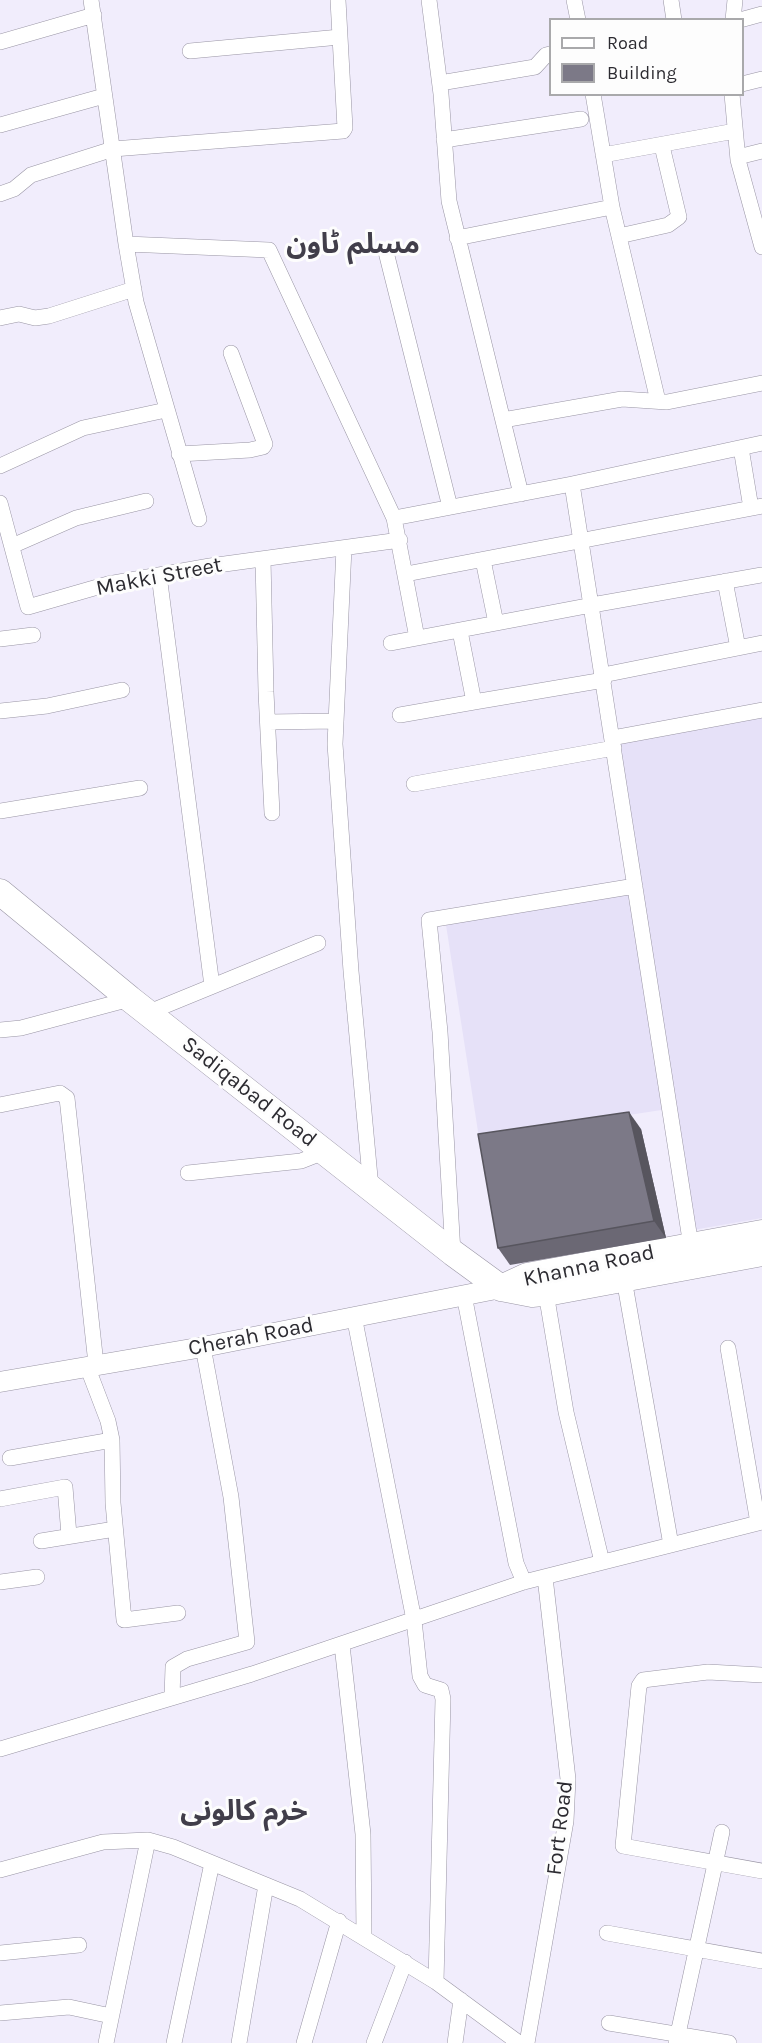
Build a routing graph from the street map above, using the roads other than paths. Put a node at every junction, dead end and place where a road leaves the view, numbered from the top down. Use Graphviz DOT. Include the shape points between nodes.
graph roads {
  1 [pos="338,0"];
  2 [pos="429,0"];
  3 [pos="574,0"];
  4 [pos="671,0"];
  5 [pos="735,0"];
  6 [pos="92,8"];
  7 [pos="762,14"];
  8 [pos="578,18"];
  9 [pos="674,18"];
  10 [pos="733,18"];
  11 [pos="744,19"];
  12 [pos="340,37"];
  13 [pos="0,42"];
  14 [pos="190,51"];
  15 [pos="549,54"];
  16 [pos="762,79"];
  17 [pos="440,83"];
  18 [pos="744,84"];
  19 [pos="104,96"];
  20 [pos="593,96"];
  21 [pos="732,96"];
  22 [pos="581,119"];
  23 [pos="0,125"];
  24 [pos="735,131"];
  25 [pos="444,140"];
  26 [pos="662,146"];
  27 [pos="113,149"];
  28 [pos="762,151"];
  29 [pos="603,155"];
  30 [pos="738,157"];
  31 [pos="0,194"];
  32 [pos="612,207"];
  33 [pos="619,236"];
  34 [pos="457,238"];
  35 [pos="126,244"];
  36 [pos="762,244"];
  37 [pos="386,252"];
  38 [pos="134,289"];
  39 [pos="0,318"];
  40 [pos="231,352"];
  41 [pos="762,383"];
  42 [pos="658,400"];
  43 [pos="166,410"];
  44 [pos="503,420"];
  45 [pos="762,443"];
  46 [pos="741,448"];
  47 [pos="179,454"];
  48 [pos="0,466"];
  49 [pos="572,484"];
  50 [pos="522,494"];
  51 [pos="146,501"];
  52 [pos="0,503"];
  53 [pos="450,507"];
  54 [pos="757,507"];
  55 [pos="394,518"];
  56 [pos="199,519"];
  57 [pos="400,540"];
  58 [pos="582,542"];
  59 [pos="12,546"];
  60 [pos="344,548"];
  61 [pos="263,559"];
  62 [pos="483,560"];
  63 [pos="406,574"];
  64 [pos="159,575"];
  65 [pos="762,575"];
  66 [pos="725,581"];
  67 [pos="592,605"];
  68 [pos="496,623"];
  69 [pos="460,631"];
  70 [pos="33,635"];
  71 [pos="417,638"];
  72 [pos="0,639"];
  73 [pos="391,643"];
  74 [pos="762,643"];
  75 [pos="738,648"];
  76 [pos="603,677"];
  77 [pos="122,690"];
  78 [pos="474,702"];
  79 [pos="762,710"];
  80 [pos="0,711"];
  81 [pos="400,715"];
  82 [pos="336,721"];
  83 [pos="268,722"];
  84 [pos="613,743"];
  85 [pos="414,784"];
  86 [pos="140,788"];
  87 [pos="0,811"];
  88 [pos="272,813"];
  89 [pos="635,886"];
  90 [pos="0,892"];
  91 [pos="318,943"];
  92 [pos="212,986"];
  93 [pos="138,1006"];
  94 [pos="0,1030"];
  95 [pos="0,1105"];
  96 [pos="324,1152"];
  97 [pos="188,1173"];
  98 [pos="371,1188"];
  99 [pos="762,1233"];
  100 [pos="453,1253"];
  101 [pos="762,1253"];
  102 [pos="693,1256"];
  103 [pos="624,1279"];
  104 [pos="501,1288"];
  105 [pos="546,1293"];
  106 [pos="464,1295"];
  107 [pos="354,1316"];
  108 [pos="203,1347"];
  109 [pos="728,1348"];
  110 [pos="91,1365"];
  111 [pos="0,1382"];
  112 [pos="112,1440"];
  113 [pos="10,1458"];
  114 [pos="0,1499"];
  115 [pos="760,1523"];
  116 [pos="115,1529"];
  117 [pos="69,1536"];
  118 [pos="41,1541"];
  119 [pos="671,1545"];
  120 [pos="602,1562"];
  121 [pos="37,1577"];
  122 [pos="545,1577"];
  123 [pos="0,1582"];
  124 [pos="524,1582"];
  125 [pos="178,1613"];
  126 [pos="414,1620"];
  127 [pos="342,1644"];
  128 [pos="762,1675"];
  129 [pos="172,1697"];
  130 [pos="0,1749"];
  131 [pos="722,1832"];
  132 [pos="148,1840"];
  133 [pos="212,1863"];
  134 [pos="715,1863"];
  135 [pos="0,1870"];
  136 [pos="762,1871"];
  137 [pos="266,1885"];
  138 [pos="339,1921"];
  139 [pos="607,1933"];
  140 [pos="364,1935"];
  141 [pos="79,1945"];
  142 [pos="695,1950"];
  143 [pos="0,1953"];
  144 [pos="762,1961"];
  145 [pos="405,1962"];
  146 [pos="436,1982"];
  147 [pos="461,2000"];
  148 [pos="0,2013"];
  149 [pos="111,2016"];
  150 [pos="609,2023"];
  151 [pos="677,2038"];
  152 [pos="106,2043"];
  153 [pos="174,2043"];
  154 [pos="239,2043"];
  155 [pos="304,2043"];
  156 [pos="374,2043"];
  157 [pos="455,2043"];
  158 [pos="519,2043"];
  159 [pos="527,2043"];
  160 [pos="729,2043"];
  1 -- 12 [label="street"];
  2 -- 17 [label="street"];
  3 -- 8 [label="street"];
  4 -- 9 [label="street"];
  5 -- 10 [label="street"];
  6 -- 13 [label="street"];
  6 -- 19 [label="street"];
  7 -- 11 [label="street"];
  12 -- 14 [label="street"];
  12 -- 27 [label="street" via="343,131"];
  15 -- 17 [label="street" via="535,66"];
  16 -- 18 [label="street"];
  17 -- 25 [label="street"];
  19 -- 23 [label="street"];
  19 -- 27 [label="street"];
  20 -- 29 [label="street"];
  21 -- 24 [label="street"];
  22 -- 25 [label="street"];
  24 -- 26 [label="street"];
  24 -- 30 [label="street"];
  25 -- 34 [label="street" via="449,201"];
  26 -- 29 [label="street"];
  26 -- 33 [label="street" via="679,218 668,225"];
  27 -- 31 [label="street" via="31,175 14,189"];
  27 -- 35 [label="street"];
  28 -- 30 [label="street"];
  29 -- 32 [label="street"];
  30 -- 36 [label="street"];
  32 -- 33 [label="street"];
  32 -- 34 [label="street"];
  33 -- 42 [label="street"];
  34 -- 44 [label="street"];
  35 -- 38 [label="street"];
  35 -- 55 [label="street" via="269,250"];
  37 -- 53 [label="street"];
  38 -- 39 [label="street" via="49,316 19,314"];
  38 -- 43 [label="street"];
  40 -- 47 [label="street" via="265,444 250,450"];
  41 -- 42 [label="street" via="667,402"];
  42 -- 44 [label="street" via="622,399"];
  43 -- 47 [label="street"];
  43 -- 48 [label="street" via="82,428"];
  44 -- 50 [label="street"];
  45 -- 46 [label="street"];
  46 -- 49 [label="street"];
  46 -- 54 [label="street"];
  47 -- 56 [label="street"];
  49 -- 50 [label="street"];
  49 -- 58 [label="street"];
  50 -- 53 [label="street"];
  51 -- 59 [label="street" via="76,518"];
  52 -- 59 [label="street, Makki Street"];
  53 -- 55 [label="street"];
  54 -- 58 [label="street"];
  55 -- 57 [label="street"];
  57 -- 60 [label="street, Makki Street"];
  57 -- 63 [label="street"];
  58 -- 62 [label="street"];
  58 -- 67 [label="street"];
  59 -- 64 [label="street, Makki Street" via="28,607 108,584"];
  60 -- 61 [label="street, Makki Street"];
  60 -- 82 [label="street"];
  61 -- 64 [label="street, Makki Street"];
  61 -- 83 [label="street"];
  62 -- 63 [label="street"];
  62 -- 68 [label="street"];
  63 -- 71 [label="street"];
  64 -- 92 [label="street"];
  65 -- 66 [label="street"];
  66 -- 67 [label="street"];
  66 -- 75 [label="street"];
  67 -- 68 [label="street"];
  67 -- 76 [label="street"];
  68 -- 69 [label="street"];
  69 -- 71 [label="street"];
  69 -- 78 [label="street"];
  70 -- 72 [label="street"];
  71 -- 73 [label="street"];
  74 -- 75 [label="street"];
  75 -- 76 [label="street"];
  76 -- 78 [label="street"];
  76 -- 84 [label="street"];
  77 -- 80 [label="street" via="47,706"];
  78 -- 81 [label="street"];
  79 -- 84 [label="street"];
  82 -- 83 [label="street"];
  82 -- 98 [label="street" via="338,805"];
  83 -- 88 [label="street"];
  84 -- 85 [label="street"];
  84 -- 89 [label="street"];
  86 -- 87 [label="street"];
  89 -- 100 [label="street" via="429,920"];
  89 -- 102 [label="street"];
  90 -- 93 [label="main road, Sadiqabad Road"];
  91 -- 92 [label="street"];
  92 -- 93 [label="street"];
  93 -- 94 [label="street"];
  93 -- 96 [label="main road, Sadiqabad Road"];
  95 -- 110 [label="street" via="60,1093 67,1098"];
  96 -- 97 [label="street" via="301,1161"];
  96 -- 98 [label="main road, Sadiqabad Road"];
  98 -- 100 [label="main road, Sadiqabad Road"];
  99 -- 102 [label="main road, Khanna Road"];
  100 -- 104 [label="main road, Sadiqabad Road"];
  101 -- 102 [label="main road, Khanna Road"];
  102 -- 103 [label="main road, Khanna Road"];
  102 -- 104 [label="main road, Khanna Road" via="527,1276"];
  103 -- 105 [label="main road, Khanna Road"];
  103 -- 119 [label="street"];
  104 -- 105 [label="main road, Khanna Road"];
  104 -- 106 [label="street, Cherah Road"];
  105 -- 120 [label="street" via="566,1412"];
  106 -- 107 [label="street, Cherah Road"];
  106 -- 124 [label="street" via="516,1563"];
  107 -- 108 [label="street, Cherah Road"];
  107 -- 126 [label="street"];
  108 -- 110 [label="street, Cherah Road"];
  108 -- 129 [label="street" via="231,1497 247,1642 179,1662 172,1671"];
  109 -- 115 [label="street"];
  110 -- 111 [label="street, Cherah Road"];
  110 -- 112 [label="street"];
  112 -- 113 [label="street"];
  112 -- 116 [label="street"];
  114 -- 117 [label="street" via="65,1487"];
  115 -- 119 [label="street"];
  116 -- 117 [label="street"];
  116 -- 125 [label="street" via="124,1620"];
  117 -- 118 [label="street"];
  119 -- 120 [label="street"];
  120 -- 122 [label="street"];
  121 -- 123 [label="street"];
  122 -- 124 [label="street"];
  122 -- 159 [label="street, Fort Road" via="568,1779 566,1821"];
  124 -- 126 [label="street"];
  126 -- 127 [label="street"];
  126 -- 146 [label="street" via="420,1676 425,1685 441,1690 443,1699"];
  127 -- 129 [label="street"];
  127 -- 140 [label="street" via="363,1834"];
  128 -- 134 [label="street" via="708,1672 643,1680 639,1686 623,1846"];
  129 -- 130 [label="street"];
  131 -- 134 [label="street"];
  132 -- 133 [label="street"];
  132 -- 135 [label="street" via="104,1842"];
  132 -- 149 [label="street"];
  133 -- 137 [label="street"];
  133 -- 153 [label="street"];
  134 -- 136 [label="street"];
  134 -- 142 [label="street"];
  137 -- 138 [label="street"];
  137 -- 154 [label="street"];
  138 -- 140 [label="street"];
  138 -- 155 [label="street"];
  139 -- 142 [label="street"];
  140 -- 145 [label="street"];
  141 -- 143 [label="street"];
  142 -- 144 [label="street"];
  142 -- 151 [label="street"];
  145 -- 146 [label="street"];
  145 -- 156 [label="street"];
  146 -- 147 [label="street"];
  147 -- 157 [label="street"];
  147 -- 158 [label="street"];
  148 -- 149 [label="street" via="69,2007"];
  149 -- 152 [label="street"];
  150 -- 151 [label="street"];
  151 -- 160 [label="street"];
}
